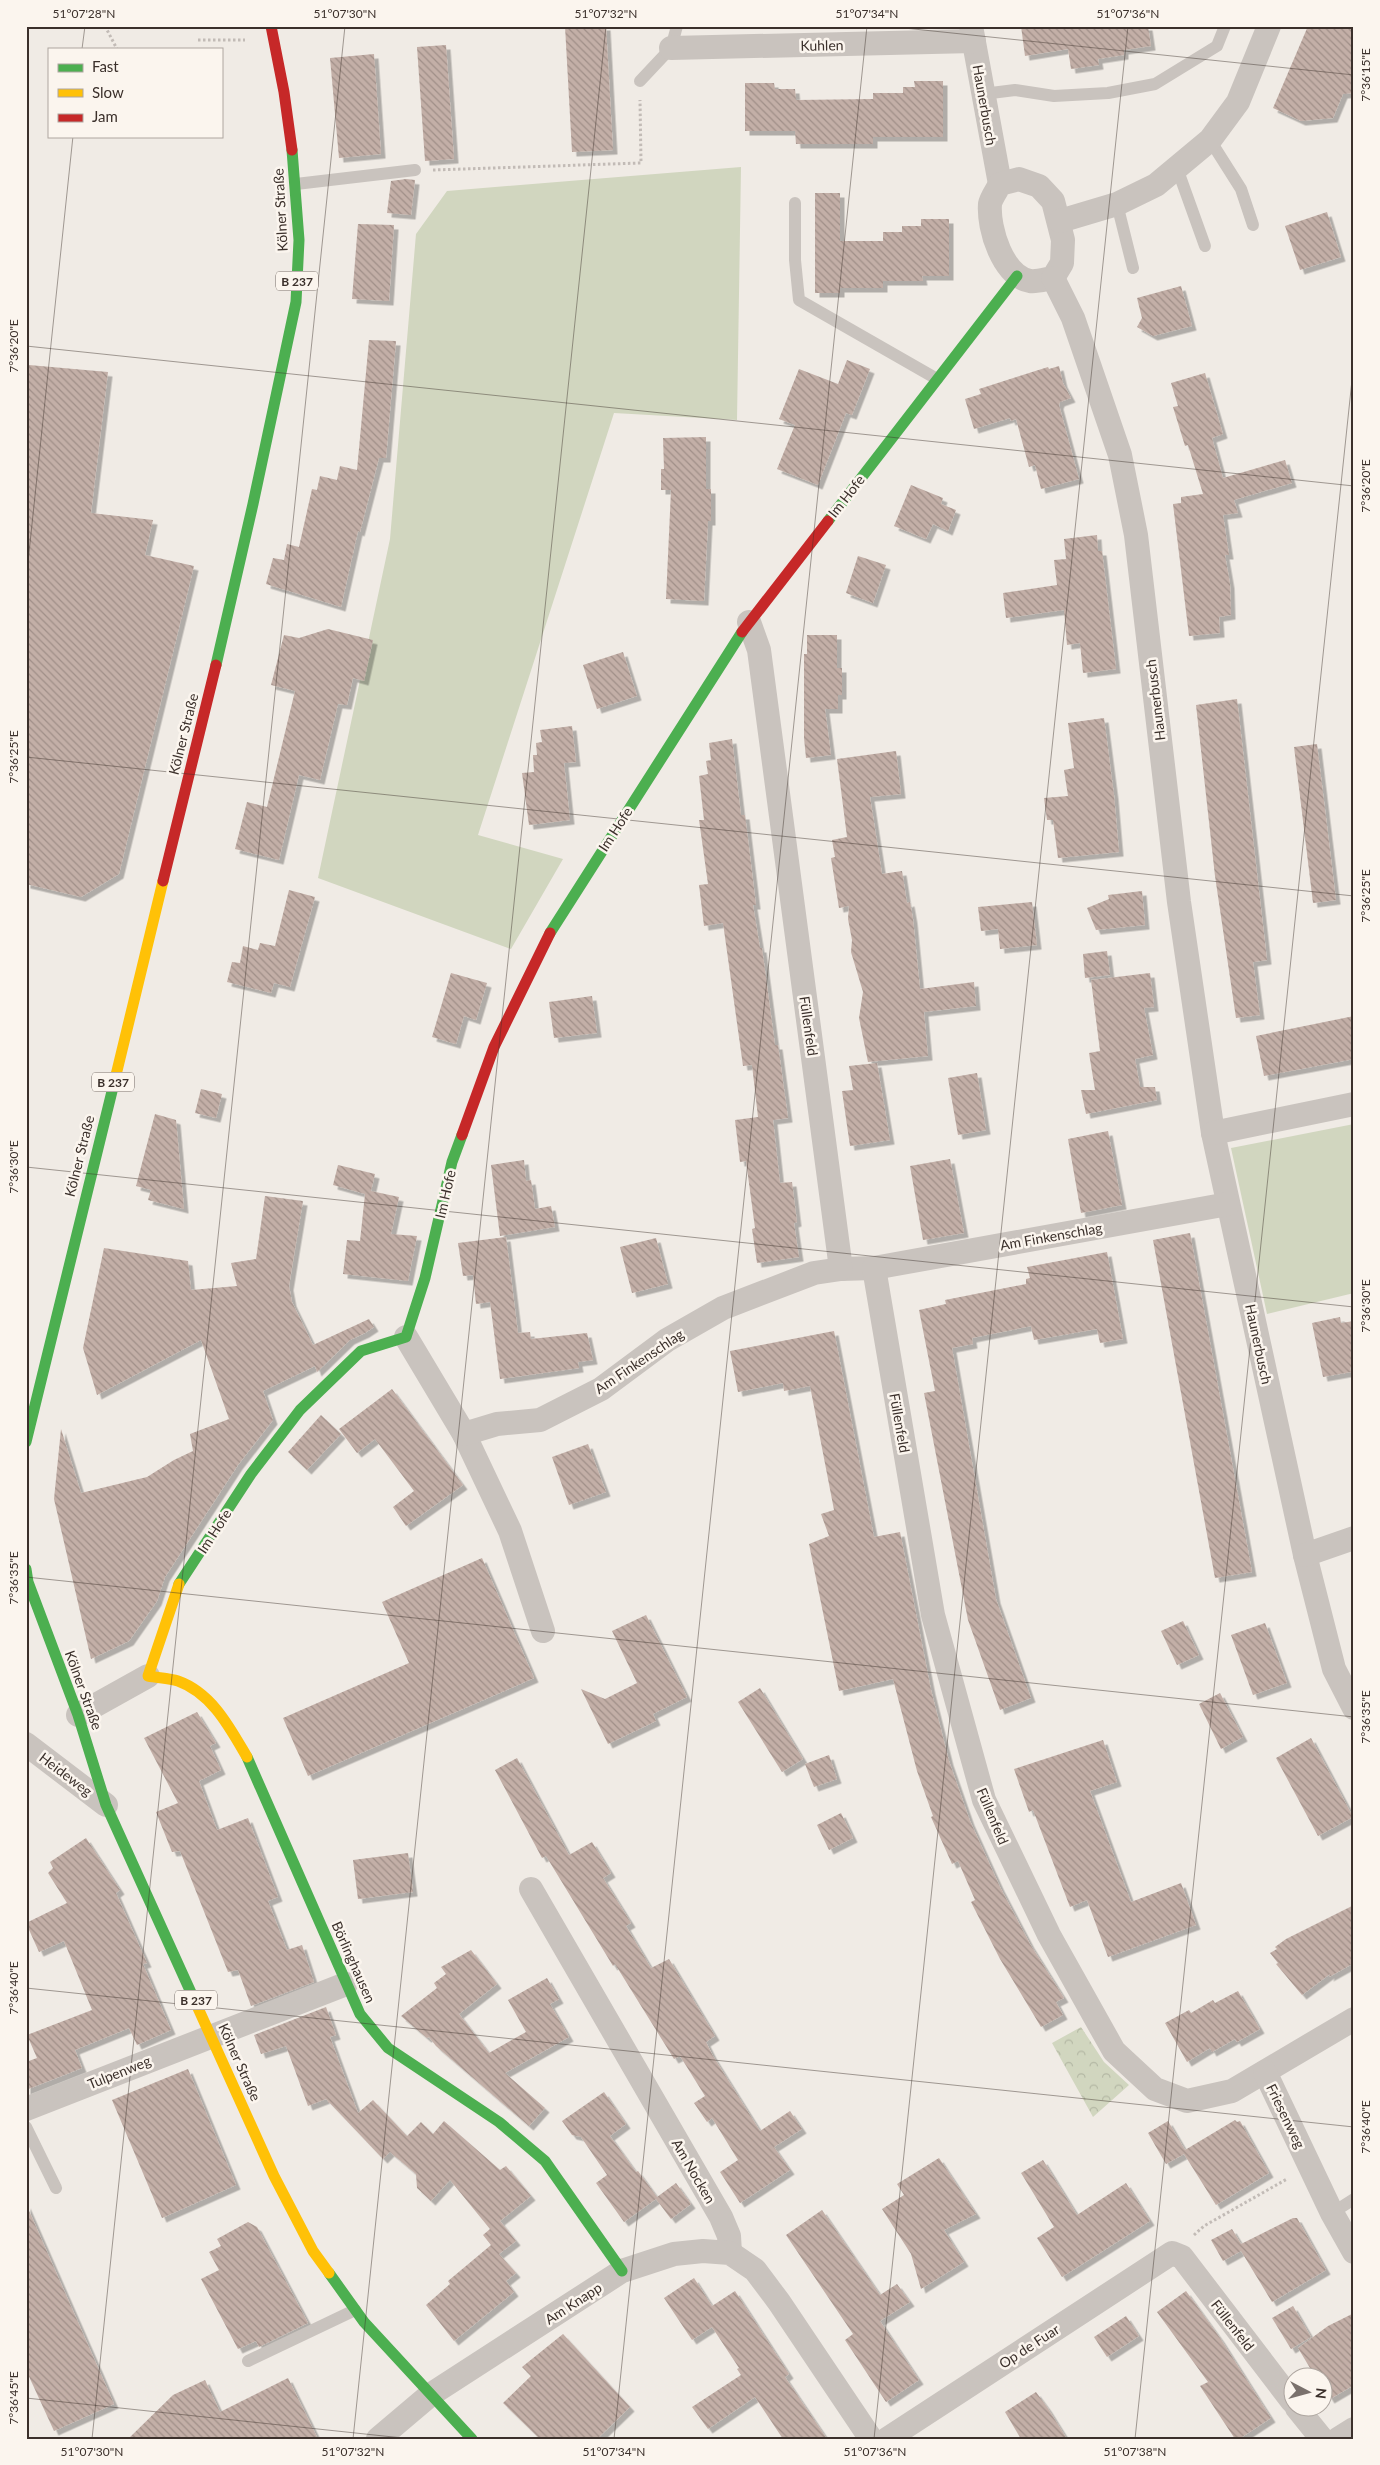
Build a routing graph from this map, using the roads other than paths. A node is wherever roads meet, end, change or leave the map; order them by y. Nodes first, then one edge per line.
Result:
1 (271, 26) edge
2 (1225, 26) edge
3 (1269, 26) edge
4 (973, 34) edge
5 (674, 37) edge
6 (640, 81) road end
7 (983, 94) junction
8 (1210, 140) junction
9 (1177, 168) junction
10 (415, 170) dead end
11 (296, 184) junction
12 (1000, 184) junction
13 (794, 203) dead end
14 (1117, 204) junction
15 (1060, 221) junction
16 (1253, 226) dead end
17 (1205, 246) dead end
18 (1133, 268) dead end
19 (1017, 276) junction
20 (1053, 278) junction
21 (937, 379) junction
22 (749, 622) junction
23 (1354, 1104) edge
24 (1213, 1133) junction
25 (1228, 1204) junction
26 (874, 1268) junction
27 (841, 1269) junction
28 (406, 1337) junction
29 (464, 1434) junction
30 (26, 1442) edge
31 (1354, 1538) edge
32 (1305, 1556) junction
33 (26, 1569) edge
34 (543, 1631) dead end
35 (148, 1676) junction
36 (1354, 1708) edge
37 (78, 1715) junction
38 (26, 1744) edge
39 (106, 1805) junction
40 (530, 1889) dead end
41 (346, 1984) junction
42 (1354, 2019) edge
43 (212, 2036) junction
44 (1265, 2072) junction
45 (26, 2109) edge
46 (26, 2128) edge
47 (56, 2188) dead end
48 (1354, 2199) edge
49 (1332, 2212) junction
50 (1354, 2252) edge
51 (730, 2253) junction
52 (1172, 2253) joint
53 (622, 2271) junction
54 (355, 2310) junction
55 (248, 2361) dead end
56 (1282, 2388) edge
57 (430, 2395) junction
58 (1305, 2418) edge
59 (1354, 2429) edge
60 (378, 2439) edge
61 (472, 2439) edge
62 (871, 2439) edge
63 (887, 2439) edge
64 (1322, 2439) edge
65 (1338, 2439) edge

1 - 11 street, Kölner Straße / B 237
2 - 7 lane
3 - 8 street
4 - 5 street, Kuhlen
4 - 7 street, Haunerbusch
5 - 6 lane
7 - 12 street, Haunerbusch
8 - 9 street
8 - 16 lane
9 - 14 street
9 - 17 lane
10 - 11 lane
11 - 30 street, Kölner Straße / B 237
12 - 15 street
12 - 19 street
13 - 21 lane
14 - 15 street
14 - 18 lane
15 - 20 street
19 - 20 street
19 - 21 street, Im Hofe
20 - 24 street, Haunerbusch
21 - 22 street, Im Hofe
22 - 27 street, Füllenfeld
22 - 28 street, Im Hofe
23 - 24 street
24 - 25 street, Haunerbusch
25 - 26 street, Am Finkenschlag
25 - 32 street, Haunerbusch
26 - 27 street
26 - 44 street, Füllenfeld
27 - 29 street, Am Finkenschlag
28 - 29 street
28 - 35 street, Im Hofe
29 - 34 street
31 - 32 street
32 - 36 street, Haunerbusch
33 - 37 street, Kölner Straße / B 237
35 - 37 street
35 - 41 street, Börlinghausen
37 - 39 street, Kölner Straße / B 237
38 - 39 street, Heideweg
39 - 43 street, Kölner Straße / B 237
40 - 51 street, Am Nocken
41 - 43 street, Tulpenweg
41 - 53 street, Börlinghausen
42 - 44 street, Friesenweg
43 - 45 street, Tulpenweg
43 - 54 street, Kölner Straße / B 237
44 - 49 street, Friesenweg
46 - 47 lane
48 - 49 lane
49 - 50 street, Friesenweg
51 - 53 street, Am Knapp
51 - 62 street
52 - 56 street, Füllenfeld
52 - 63 street, Op de Fuar
53 - 57 street, Am Knapp
54 - 55 lane
54 - 57 street, Kölner Straße / B 237
57 - 60 street, Am Knapp
57 - 61 street, Kölner Straße / B 237
58 - 64 street
59 - 65 street

